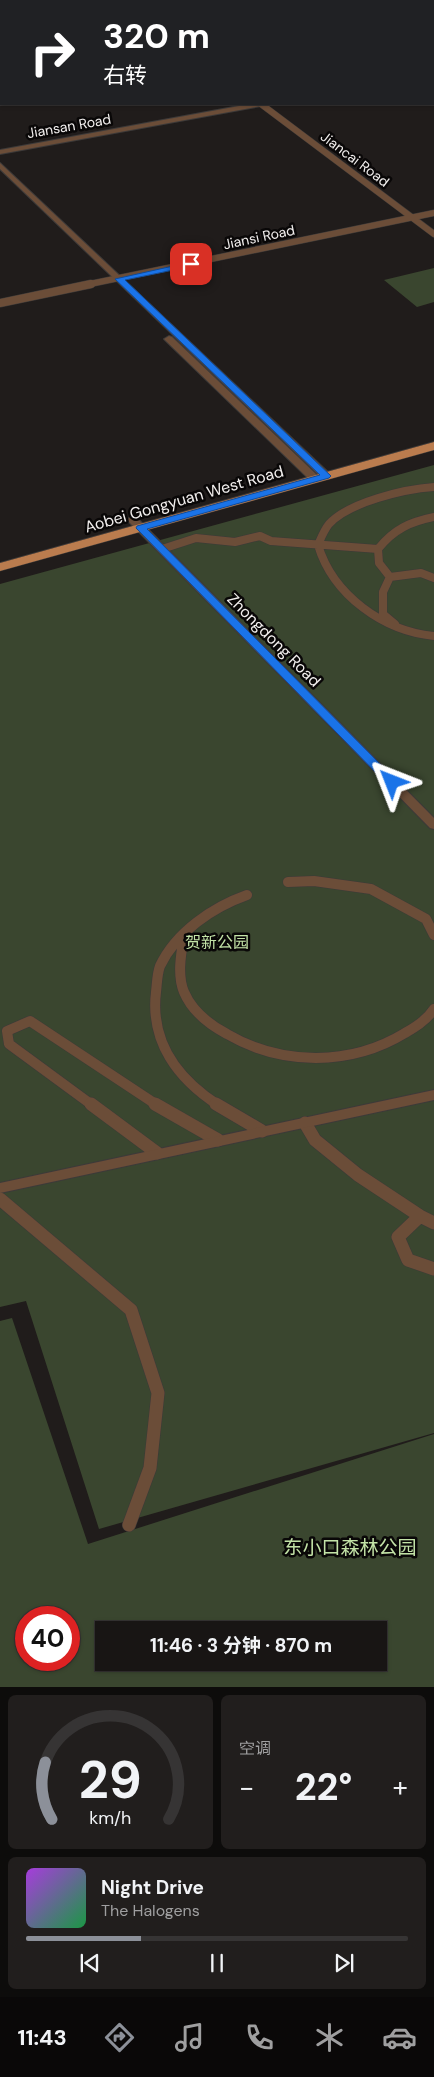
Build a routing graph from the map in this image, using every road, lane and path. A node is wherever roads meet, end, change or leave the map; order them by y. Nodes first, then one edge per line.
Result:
1 (230, 105) edge
2 (256, 105) edge
3 (262, 105) edge
4 (0, 146) edge
5 (0, 152) edge
6 (0, 165) edge
7 (0, 176) edge
8 (434, 213) edge
9 (413, 218) junction
10 (434, 234) edge
11 (119, 279) junction
12 (109, 281) junction
13 (0, 304) edge
14 (434, 436) edge
15 (434, 446) edge
16 (317, 474) junction
17 (434, 487) edge
18 (434, 517) edge
19 (137, 524) junction
20 (318, 545) junction
21 (162, 549) junction
22 (378, 549) junction
23 (0, 557) edge
24 (0, 567) edge
25 (390, 577) junction
26 (434, 578) edge
27 (403, 632) junction
28 (434, 636) edge
29 (434, 825) edge
30 (288, 882) dead end
31 (247, 895) dead end
32 (434, 935) edge
33 (184, 936) junction
34 (434, 1009) edge
35 (434, 1095) edge
36 (305, 1123) junction
37 (262, 1131) junction
38 (218, 1140) junction
39 (157, 1153) junction
40 (0, 1188) edge
41 (0, 1199) edge
42 (420, 1216) junction
43 (434, 1223) edge
44 (434, 1269) edge
45 (129, 1525) dead end

1 - 4 street, Jiansan Road
2 - 5 street, Jiansan Road
3 - 9 street, Jiancai Road
6 - 11 street
7 - 12 street
8 - 9 street, Jiansi Road
9 - 10 street, Jiancai Road
9 - 11 street, Jiansi Road
11 - 12 street, Jiansi Road
11 - 16 street
12 - 13 street, Jiansi Road
12 - 16 street
14 - 16 main road, Aobei Gongyuan West Road
15 - 16 main road, Aobei Gongyuan West Road
16 - 19 main road, Aobei Gongyuan West Road
17 - 20 street
18 - 22 street
19 - 21 street, Zhongdong Road
19 - 23 main road, Aobei Gongyuan West Road
19 - 24 main road, Aobei Gongyuan West Road
20 - 21 street
20 - 22 street
20 - 27 street
21 - 29 street, Zhongdong Road
22 - 25 street
25 - 26 street
25 - 27 street
27 - 28 street
30 - 32 street
31 - 33 street
33 - 34 street
33 - 37 street
35 - 36 street
36 - 37 street
36 - 42 street
37 - 38 street
38 - 39 street
38 - 39 street
39 - 40 street
41 - 45 street
42 - 43 street
42 - 44 street

